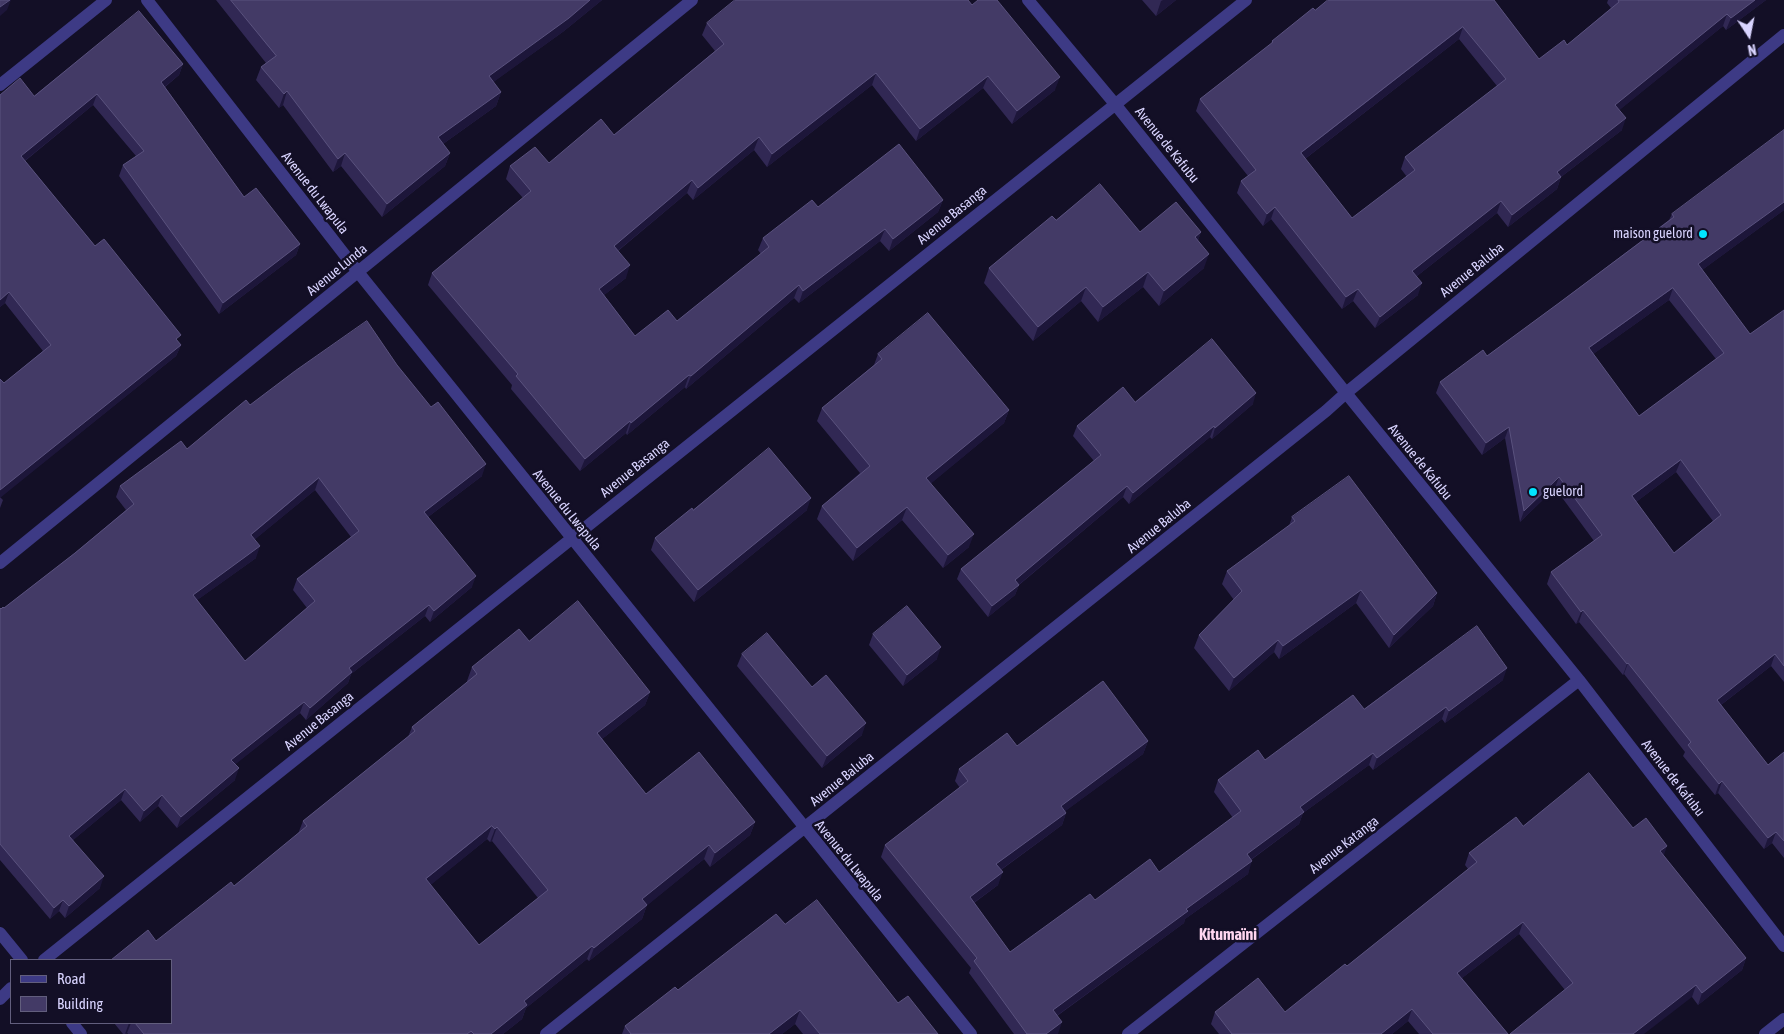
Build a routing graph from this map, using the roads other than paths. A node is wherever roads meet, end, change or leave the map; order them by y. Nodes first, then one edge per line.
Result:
1 (106, 0) edge
2 (147, 0) edge
3 (692, 0) edge
4 (1028, 0) edge
5 (1246, 0) edge
6 (1784, 35) edge
7 (0, 84) edge
8 (1115, 104) junction
9 (358, 272) junction
10 (1346, 393) junction
11 (570, 539) junction
12 (0, 563) edge
13 (1579, 680) junction
14 (804, 828) junction
15 (0, 933) edge
16 (1784, 946) edge
17 (21, 959) edge
18 (45, 959) edge
19 (10, 989) edge
20 (0, 999) edge
21 (1784, 1019) edge
22 (73, 1024) edge
23 (81, 1034) edge
24 (546, 1034) edge
25 (971, 1034) edge
26 (1128, 1034) edge
27 (1765, 1034) edge

1 - 7 street
2 - 9 street, Avenue du Lwapula
3 - 9 street, Avenue Lunda
4 - 8 street, Avenue de Kafubu
5 - 8 street, Avenue Basanga
6 - 10 street, Avenue Baluba
8 - 10 street, Avenue de Kafubu
8 - 11 street, Avenue Basanga
9 - 11 street, Avenue du Lwapula
9 - 12 street, Avenue Lunda
10 - 13 street, Avenue de Kafubu
10 - 14 street, Avenue Baluba
11 - 14 street, Avenue du Lwapula
11 - 18 street, Avenue Basanga
13 - 16 street, Avenue de Kafubu
13 - 26 street, Avenue Katanga
14 - 24 street, Avenue Baluba
14 - 25 street, Avenue du Lwapula
15 - 17 street
19 - 20 street
21 - 27 street
22 - 23 street

